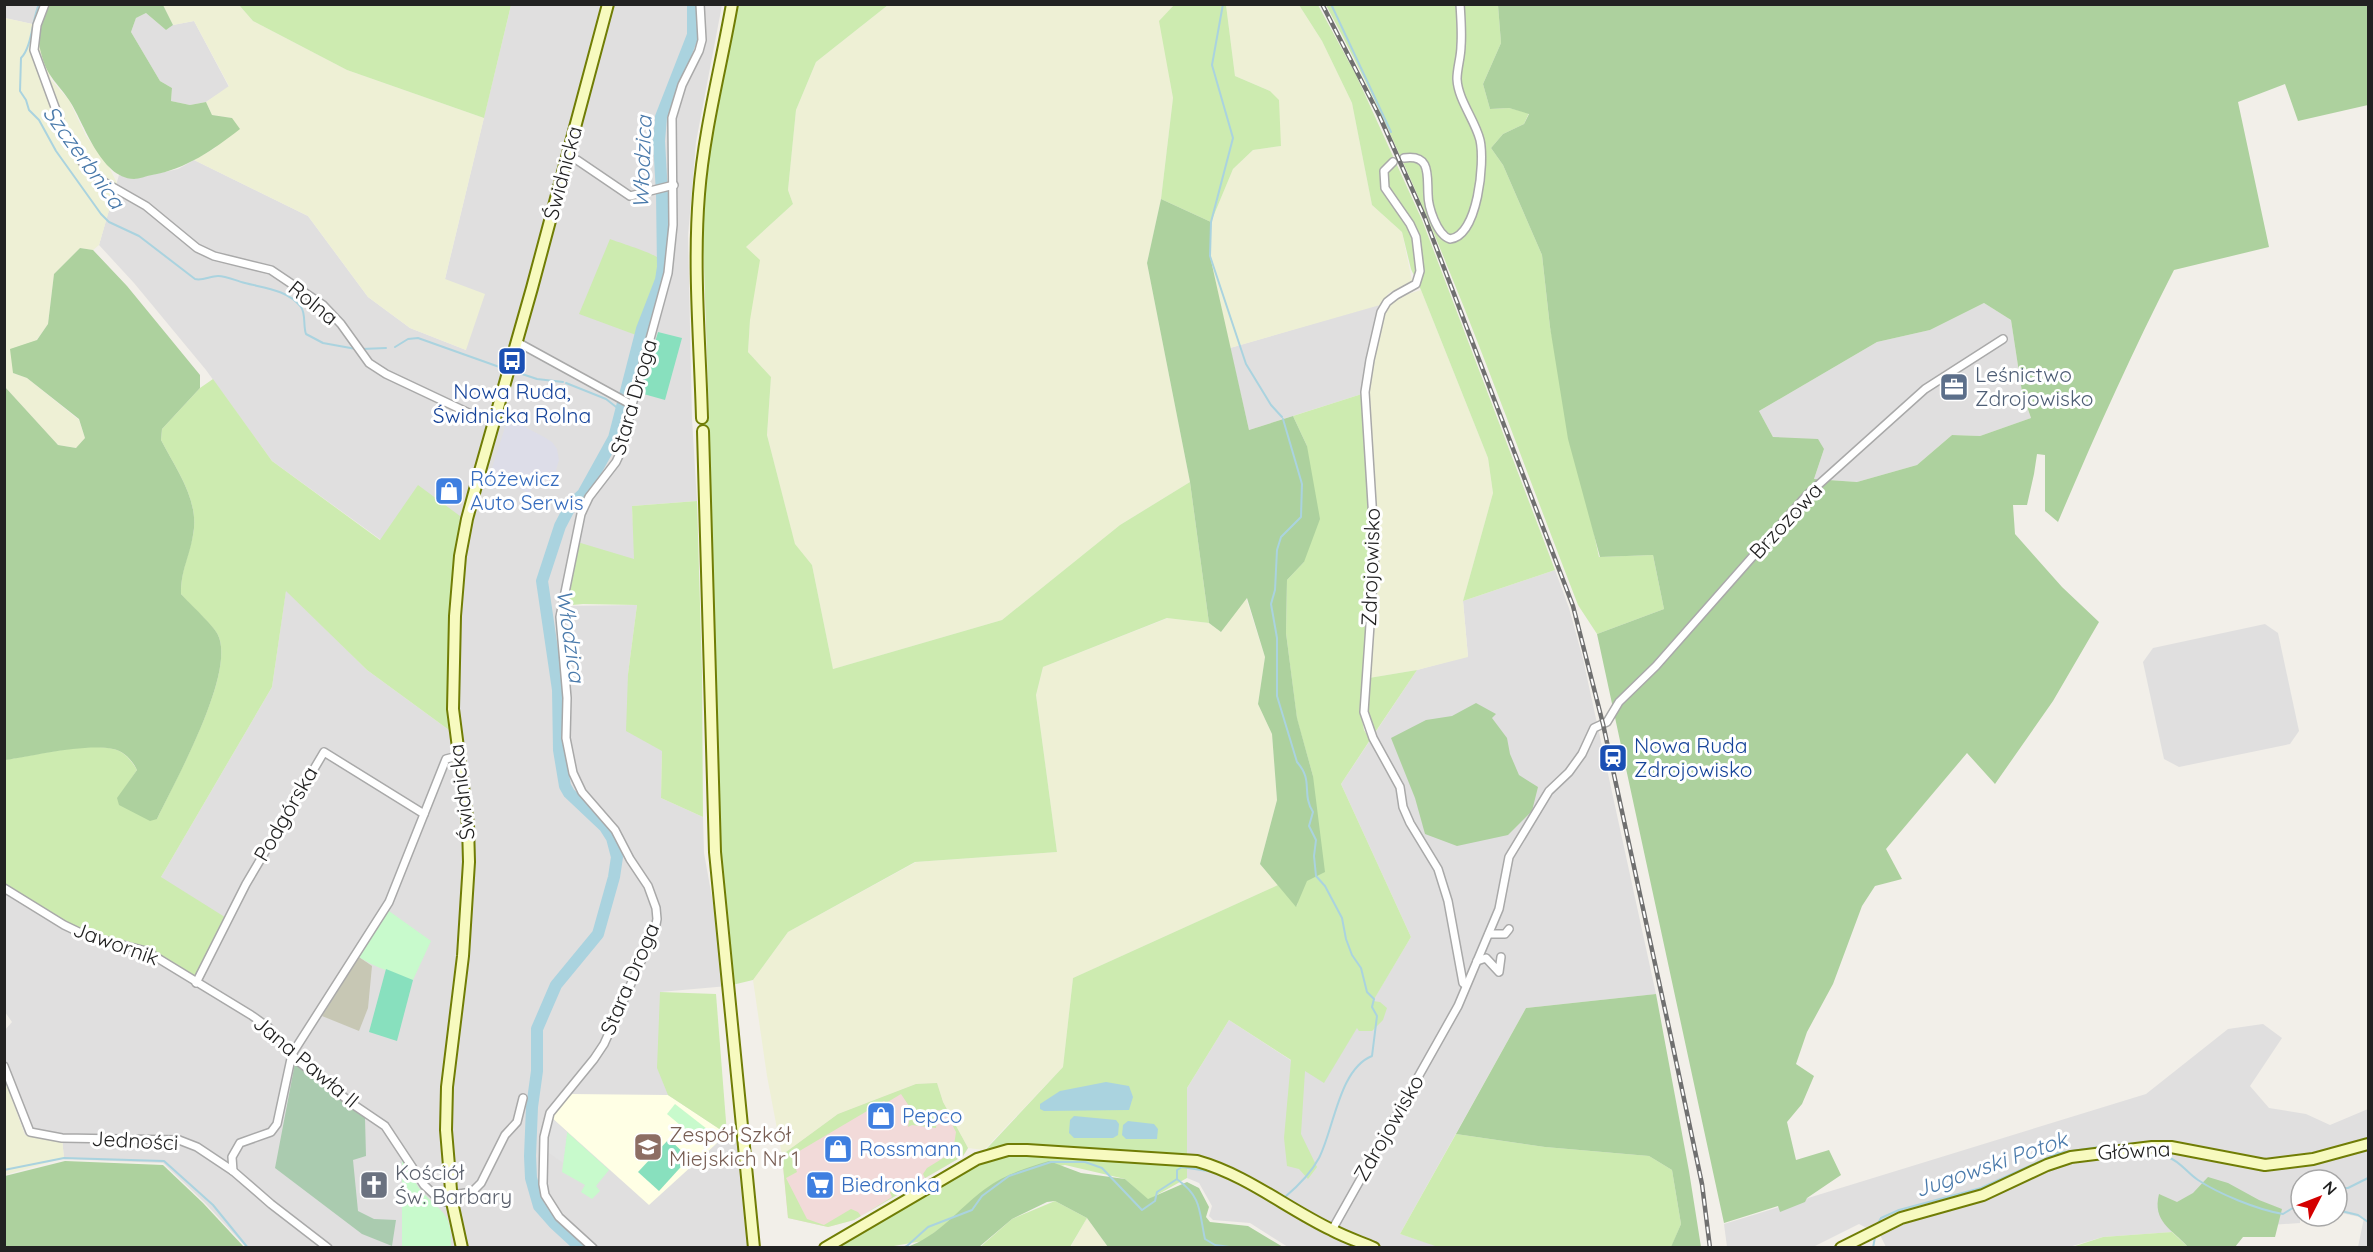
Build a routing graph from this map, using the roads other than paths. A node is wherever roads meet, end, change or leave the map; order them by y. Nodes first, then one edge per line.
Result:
1 (45, 4) edge
2 (608, 4) edge
3 (700, 4) edge
4 (732, 4) edge
5 (1460, 4) edge
6 (568, 157) junction
7 (1404, 158) dead end
8 (1394, 162) dead end
9 (672, 186) junction
10 (2003, 339) dead end
11 (517, 342) junction
12 (630, 405) junction
13 (702, 418) dead end
14 (494, 420) junction
15 (703, 431) dead end
16 (1594, 728) joint
17 (458, 756) junction
18 (424, 814) junction
19 (4, 888) edge
20 (1509, 929) dead end
21 (1489, 934) junction
22 (1501, 957) dead end
23 (1477, 961) junction
24 (196, 983) junction
25 (1466, 985) junction
26 (292, 1054) junction
27 (4, 1066) edge
28 (524, 1098) dead end
29 (2368, 1144) edge
30 (233, 1171) junction
31 (452, 1199) junction
32 (1332, 1230) junction
33 (328, 1248) edge
34 (462, 1248) edge
35 (594, 1248) edge
36 (754, 1248) edge
37 (825, 1248) edge
38 (1374, 1248) edge
39 (1841, 1248) edge

1 - 14 street, Rolna
2 - 6 street, Świdnicka
3 - 9 street, Stara Droga
4 - 13 street
5 - 7 street
6 - 9 street
6 - 11 street, Świdnicka
8 - 25 street, Zdrojowisko
9 - 12 street, Stara Droga
10 - 16 street, Brzozowa
11 - 12 street
11 - 14 street, Świdnicka
12 - 35 street, Stara Droga
14 - 17 street, Świdnicka
15 - 36 street
16 - 21 street, Zdrojowisko
17 - 18 street
17 - 31 street, Świdnicka
18 - 24 street, Podgórska
18 - 26 street
19 - 24 street, Jawornik
20 - 21 street
21 - 23 street, Zdrojowisko
22 - 23 street
23 - 25 street, Zdrojowisko
24 - 26 street, Jana Pawła II
25 - 32 street, Zdrojowisko
26 - 30 street
26 - 31 street, Jana Pawła II
27 - 30 street, Jedności
28 - 31 street
29 - 39 street, Główna
30 - 33 street, Jedności
31 - 34 street, Świdnicka
32 - 37 street
32 - 38 street

